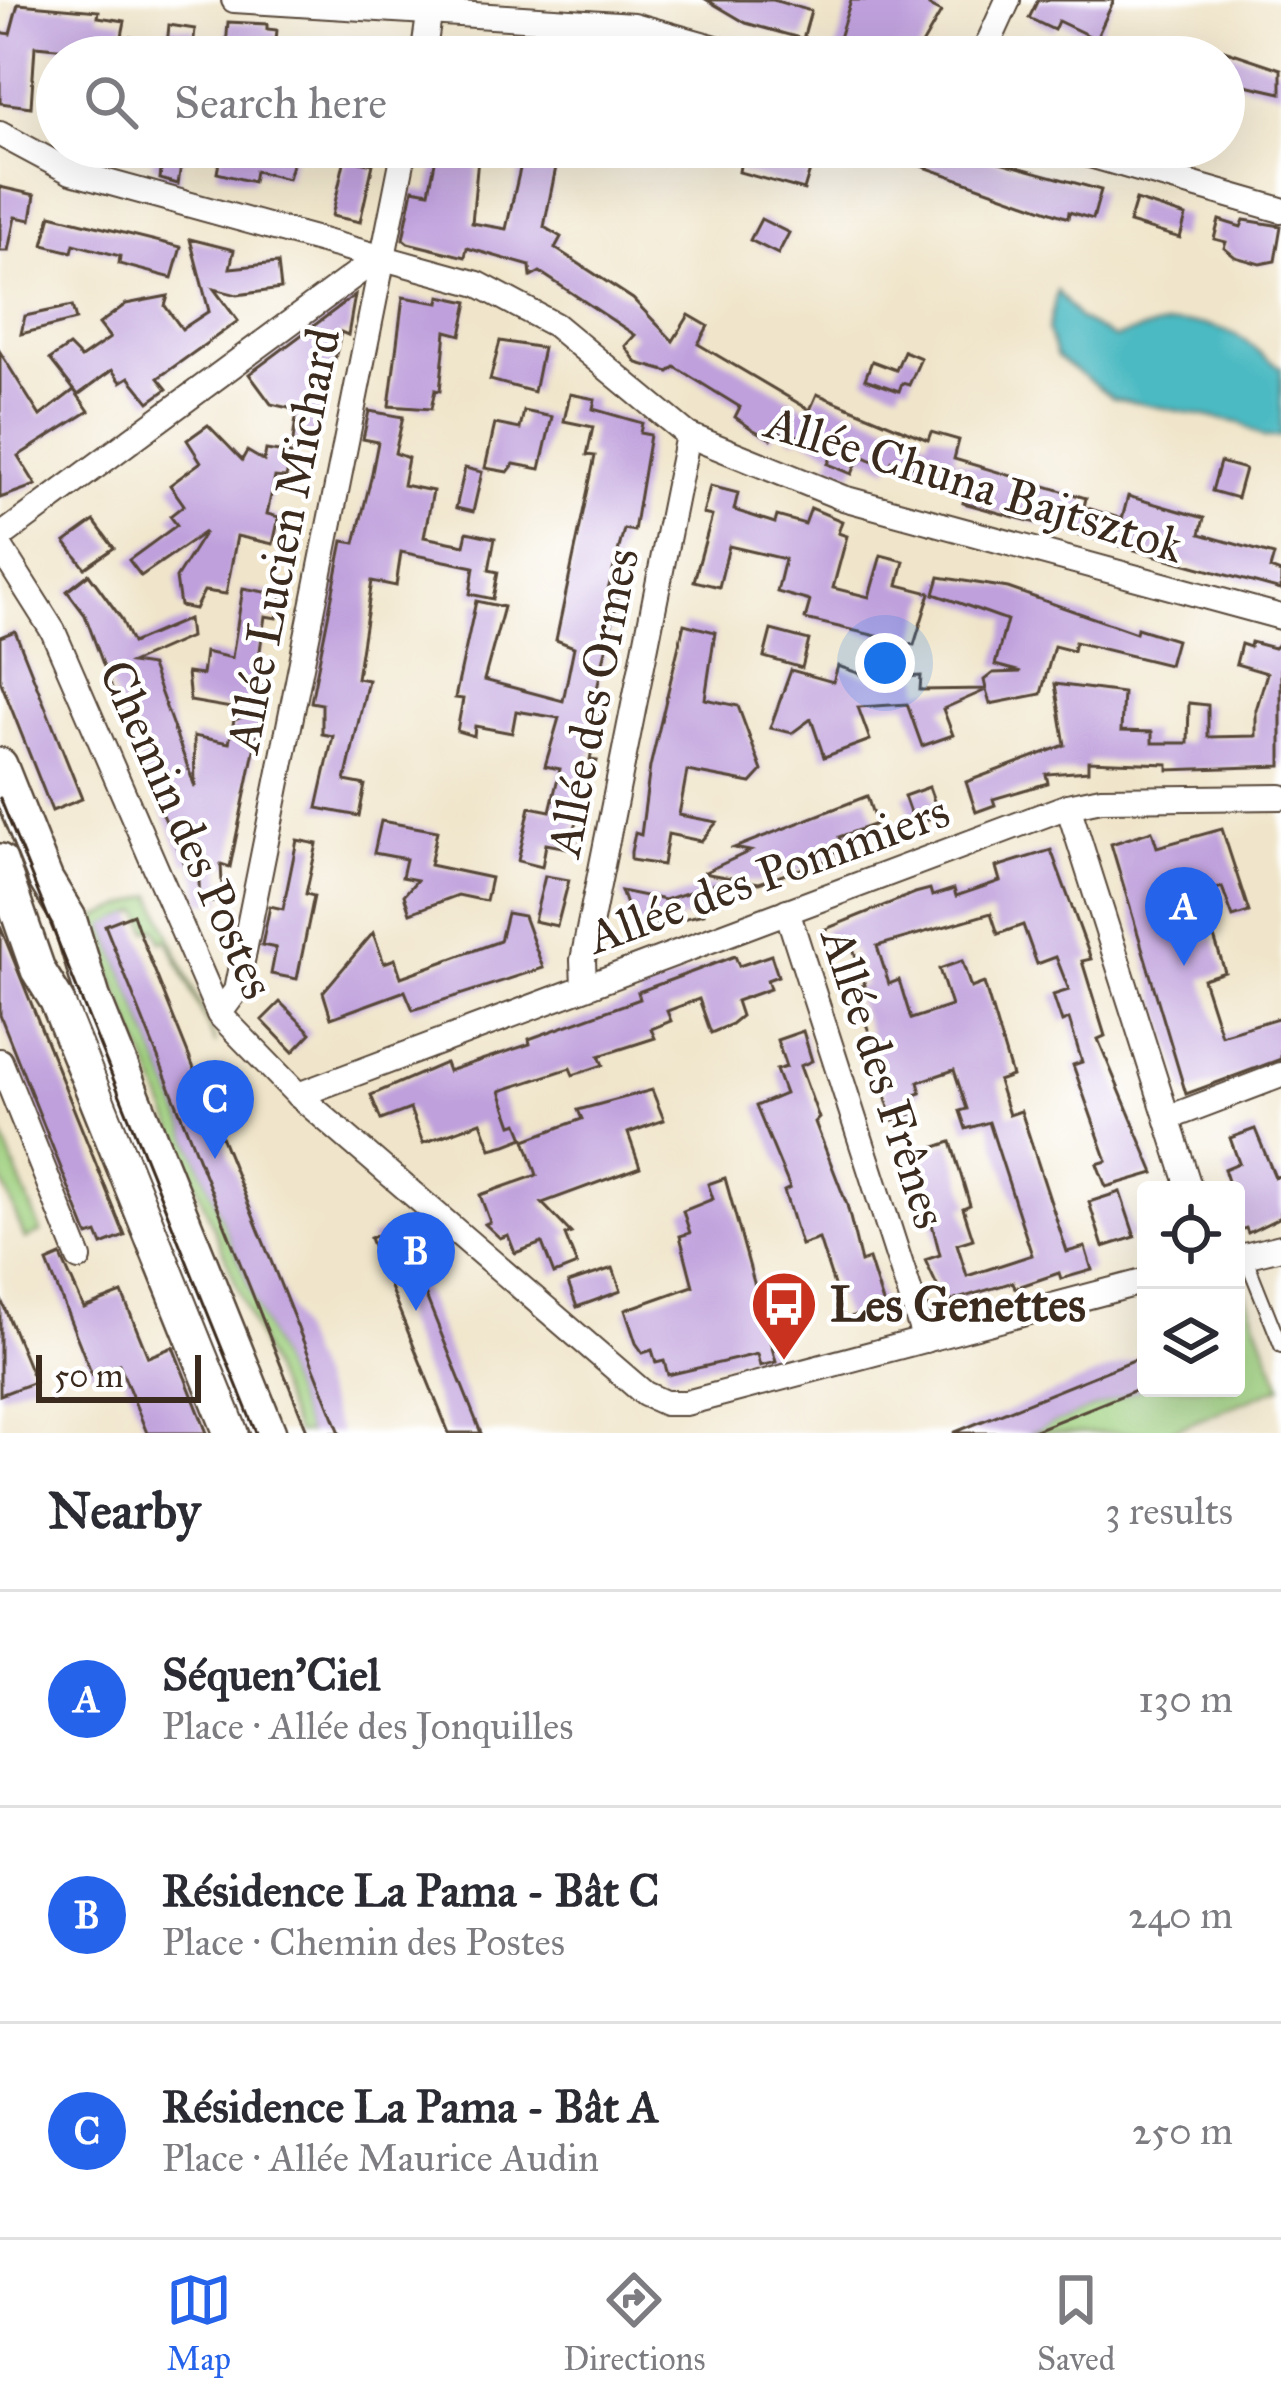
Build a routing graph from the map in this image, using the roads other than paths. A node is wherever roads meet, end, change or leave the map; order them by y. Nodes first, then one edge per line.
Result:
1 (234, 0) edge
2 (1008, 0) edge
3 (431, 7) edge
4 (673, 36) edge
5 (992, 36) edge
6 (0, 134) edge
7 (36, 153) edge
8 (64, 168) edge
9 (401, 168) edge
10 (1135, 168) edge
11 (1281, 210) edge
12 (383, 254) junction
13 (688, 435) junction
14 (0, 537) edge
15 (0, 547) edge
16 (1281, 617) edge
17 (0, 765) edge
18 (1281, 797) edge
19 (1068, 806) junction
20 (0, 861) edge
21 (787, 910) junction
22 (584, 986) junction
23 (219, 1014) junction
24 (0, 1061) edge
25 (1281, 1075) edge
26 (298, 1095) junction
27 (1168, 1118) junction
28 (1187, 1181) edge
29 (1281, 1246) edge
30 (1245, 1256) edge
31 (80, 1258) dead end
32 (1245, 1268) edge
33 (1137, 1283) edge
34 (926, 1340) junction
35 (1281, 1346) edge
36 (231, 1433) edge
37 (269, 1433) edge

1 - 3 street
2 - 5 street
3 - 4 street
6 - 7 street, Allée Chuna Bajtsztok
8 - 12 street, Allée Chuna Bajtsztok
9 - 12 street, Allée Lucien Michard
10 - 11 street
12 - 13 street, Allée Chuna Bajtsztok
12 - 14 street
12 - 23 street, Allée Lucien Michard
13 - 16 street, Allée Chuna Bajtsztok
13 - 22 street, Allée des Ormes
15 - 23 street, Chemin des Postes
17 - 37 street
18 - 19 street, Allée des Pommiers
19 - 21 street, Allée des Pommiers
19 - 27 street
20 - 36 street
21 - 22 street, Allée des Pommiers
21 - 34 street, Allée des Frênes
22 - 26 street, Allée des Pommiers
23 - 26 street, Chemin des Postes
24 - 31 street
25 - 27 street
26 - 34 street, Chemin des Postes
27 - 28 street
29 - 30 street
32 - 35 lane
33 - 34 street, Chemin des Postes

